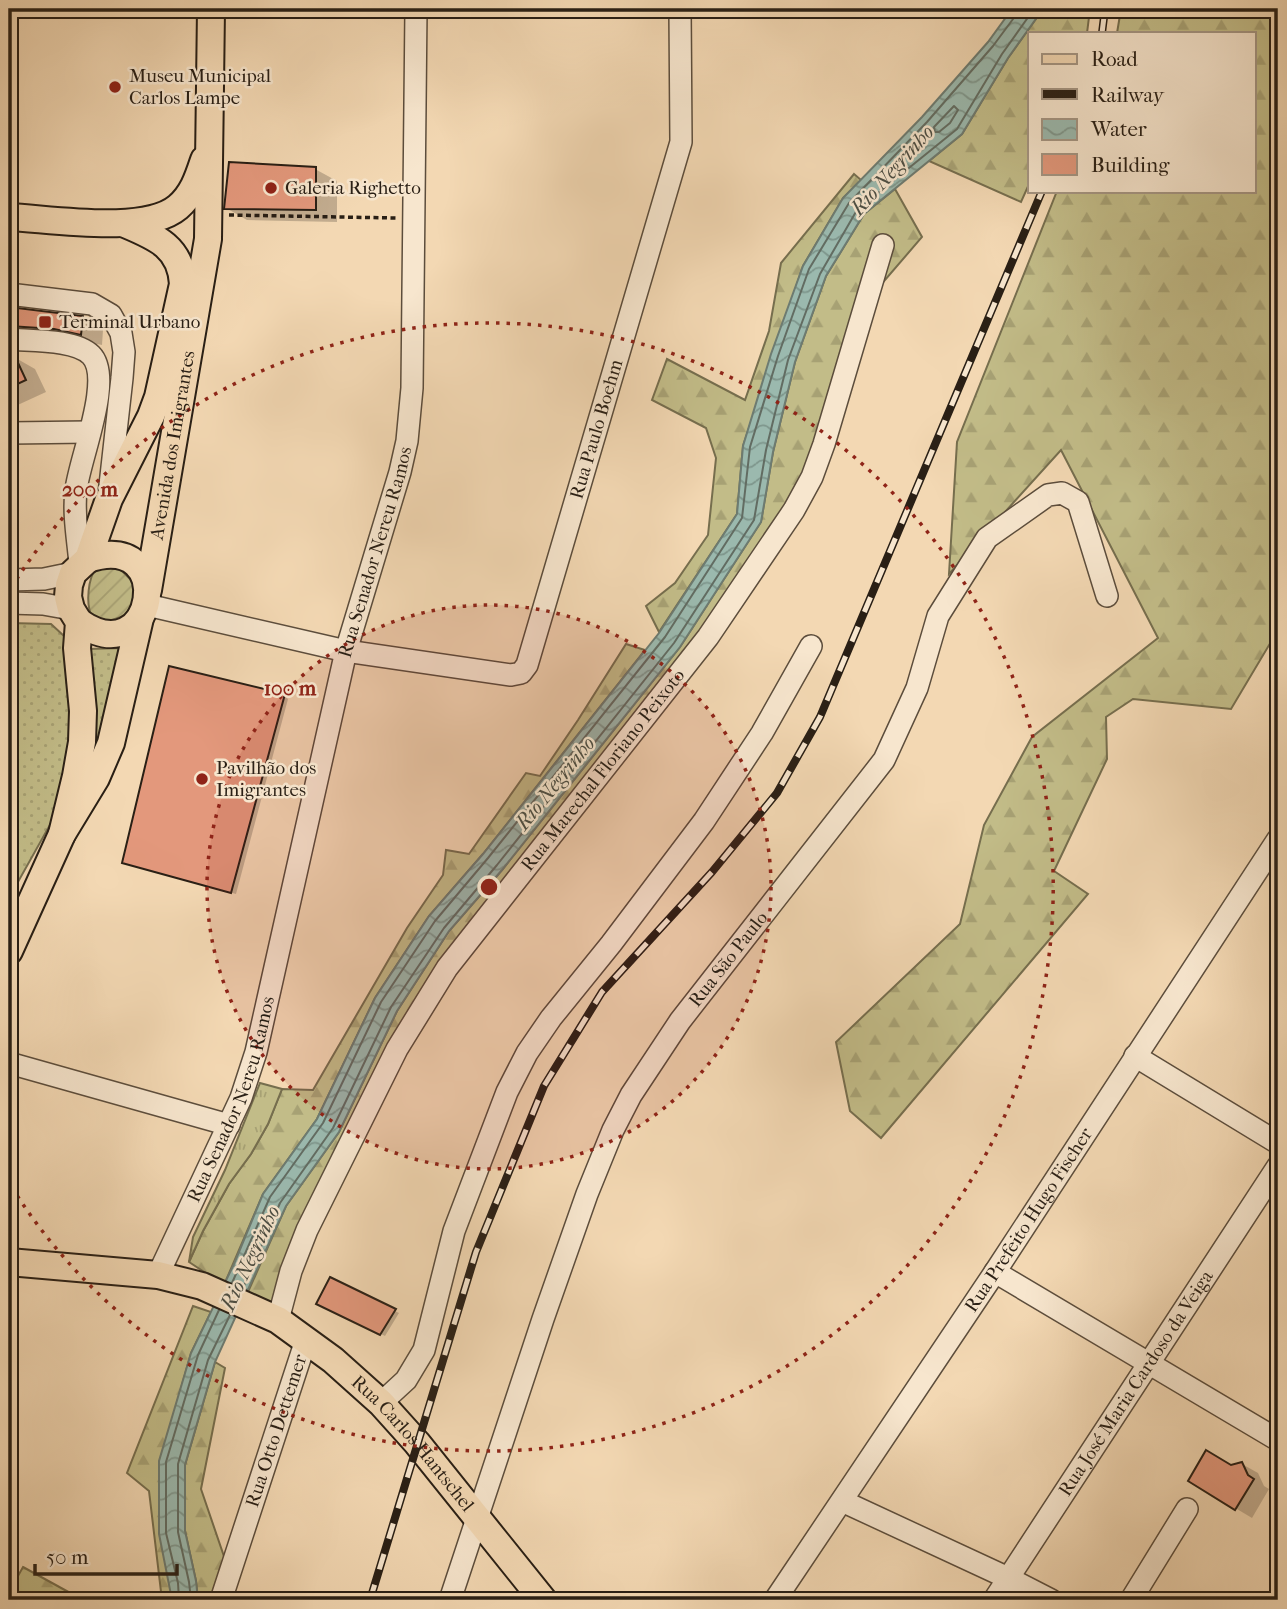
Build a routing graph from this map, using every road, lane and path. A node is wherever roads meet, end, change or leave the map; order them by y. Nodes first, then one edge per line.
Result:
1 (211, 9) edge
2 (416, 9) edge
3 (680, 9) edge
4 (209, 145) junction
5 (209, 215) junction
6 (9, 217) edge
7 (414, 219) junction
8 (125, 224) junction
9 (883, 245) dead end
10 (9, 294) edge
11 (9, 339) edge
12 (89, 432) junction
13 (9, 433) edge
14 (109, 499) junction
15 (81, 565) junction
16 (9, 580) edge
17 (1107, 596) dead end
18 (9, 603) edge
19 (145, 604) junction
20 (75, 616) junction
21 (811, 646) dead end
22 (346, 651) junction
23 (62, 834) junction
24 (1277, 844) edge
25 (10, 948) edge
26 (1135, 1056) junction
27 (9, 1063) edge
28 (229, 1125) junction
29 (1278, 1143) edge
30 (1278, 1166) edge
31 (9, 1262) edge
32 (995, 1272) junction
33 (158, 1275) junction
34 (269, 1315) junction
35 (306, 1340) junction
36 (1148, 1364) junction
37 (381, 1403) junction
38 (1278, 1440) edge
39 (842, 1501) junction
40 (1187, 1509) dead end
41 (477, 1517) junction
42 (1008, 1578) junction
43 (221, 1600) edge
44 (450, 1600) edge
45 (543, 1600) edge
46 (775, 1600) edge
47 (994, 1600) edge
48 (1051, 1600) edge
49 (1131, 1600) edge

1 - 4 main road, Avenida dos Imigrantes
2 - 7 street, Rua Senador Nereu Ramos
3 - 22 street, Rua Paulo Boehm
4 - 5 main road, Avenida dos Imigrantes
4 - 8 main road
5 - 7 path
5 - 19 main road, Avenida dos Imigrantes
6 - 8 main road
7 - 22 street, Rua Senador Nereu Ramos
8 - 14 main road, Avenida dos Imigrantes
9 - 34 street, Rua Marechal Floriano Peixoto
10 - 14 street
11 - 12 street
12 - 13 street
12 - 15 street
14 - 15 main road, Avenida dos Imigrantes
15 - 16 street
15 - 19 main road
15 - 20 main road, Avenida dos Imigrantes
17 - 41 street, Rua São Paulo
18 - 20 street
19 - 20 main road
19 - 22 street, Rua Paulo Boehm
19 - 23 main road, Avenida dos Imigrantes
20 - 23 main road, Avenida dos Imigrantes
21 - 37 street
22 - 28 street, Rua Senador Nereu Ramos
23 - 25 main road, Avenida dos Imigrantes
24 - 26 street, Rua Prefeito Hugo Fischer
26 - 29 street
26 - 32 street, Rua Prefeito Hugo Fischer
27 - 28 street
28 - 33 street, Rua Senador Nereu Ramos
30 - 36 street, Rua José Maria Cardoso da Veiga
31 - 33 main road, Rua Carlos Hantschel
32 - 36 street
32 - 39 street, Rua Prefeito Hugo Fischer
33 - 34 main road, Rua Carlos Hantschel
34 - 35 main road, Rua Carlos Hantschel
35 - 37 main road, Rua Carlos Hantschel
35 - 43 street, Rua Otto Dettemer
36 - 38 street
36 - 42 street, Rua José Maria Cardoso da Veiga
37 - 41 main road, Rua Carlos Hantschel
39 - 42 street
39 - 46 street, Rua Prefeito Hugo Fischer
40 - 49 street
41 - 44 street, Rua São Paulo
41 - 45 main road, Rua Carlos Hantschel
42 - 47 street, Rua José Maria Cardoso da Veiga
42 - 48 street

